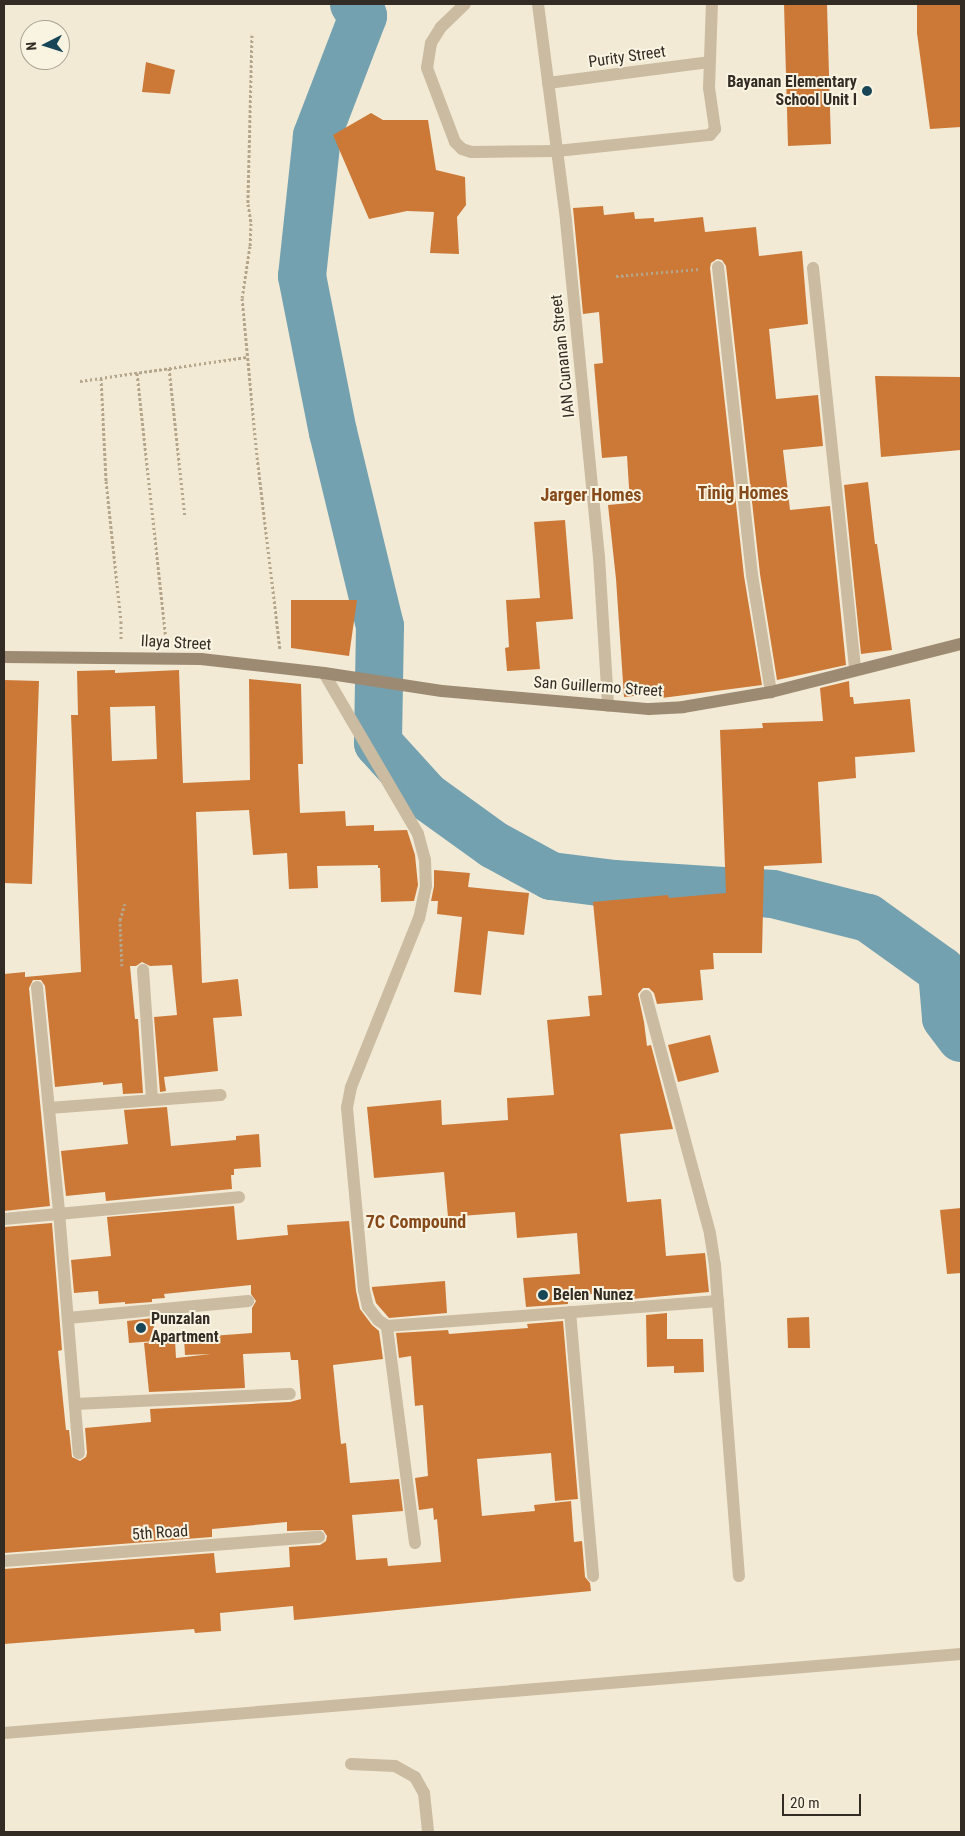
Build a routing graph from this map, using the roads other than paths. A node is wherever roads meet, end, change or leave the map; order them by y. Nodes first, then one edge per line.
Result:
1 (465, 4) edge
2 (538, 4) edge
3 (712, 4) edge
4 (709, 62) junction
5 (548, 83) junction
6 (557, 151) junction
7 (718, 267) road end
8 (813, 268) dead end
9 (961, 644) edge
10 (4, 657) edge
11 (855, 670) junction
12 (324, 673) junction
13 (346, 676) joint
14 (771, 692) junction
15 (608, 706) junction
16 (143, 970) dead end
17 (37, 987) dead end
18 (646, 996) dead end
19 (221, 1095) dead end
20 (152, 1100) junction
21 (49, 1108) junction
22 (239, 1197) dead end
23 (59, 1212) junction
24 (4, 1219) edge
25 (248, 1301) dead end
26 (718, 1301) junction
27 (570, 1312) junction
28 (68, 1318) junction
29 (386, 1326) junction
30 (290, 1394) dead end
31 (75, 1404) junction
32 (79, 1453) dead end
33 (319, 1537) dead end
34 (415, 1543) dead end
35 (4, 1561) edge
36 (593, 1576) dead end
37 (738, 1576) dead end
38 (961, 1654) edge
39 (4, 1733) edge
40 (351, 1764) dead end
41 (428, 1832) edge

1 - 6 street
2 - 5 street, IAN Cunanan Street
3 - 4 street
4 - 5 street, Purity Street
4 - 6 street
5 - 6 street, IAN Cunanan Street
6 - 15 street, IAN Cunanan Street
7 - 14 street
8 - 11 street
9 - 11 main road, San Guillermo Street
10 - 12 main road, Ilaya Street
11 - 14 main road, San Guillermo Street
12 - 13 main road, Ilaya Street
12 - 29 street
13 - 15 main road, San Guillermo Street
14 - 15 main road, San Guillermo Street
16 - 20 street
17 - 21 street
18 - 26 street
19 - 20 street
20 - 21 street
21 - 23 street
22 - 23 street
23 - 24 street
23 - 28 street
25 - 28 street
26 - 27 street
26 - 37 street
27 - 29 street
27 - 36 street
28 - 31 street
29 - 34 street
30 - 31 street
31 - 32 street
33 - 35 street, 5th Road
38 - 39 street
40 - 41 street

